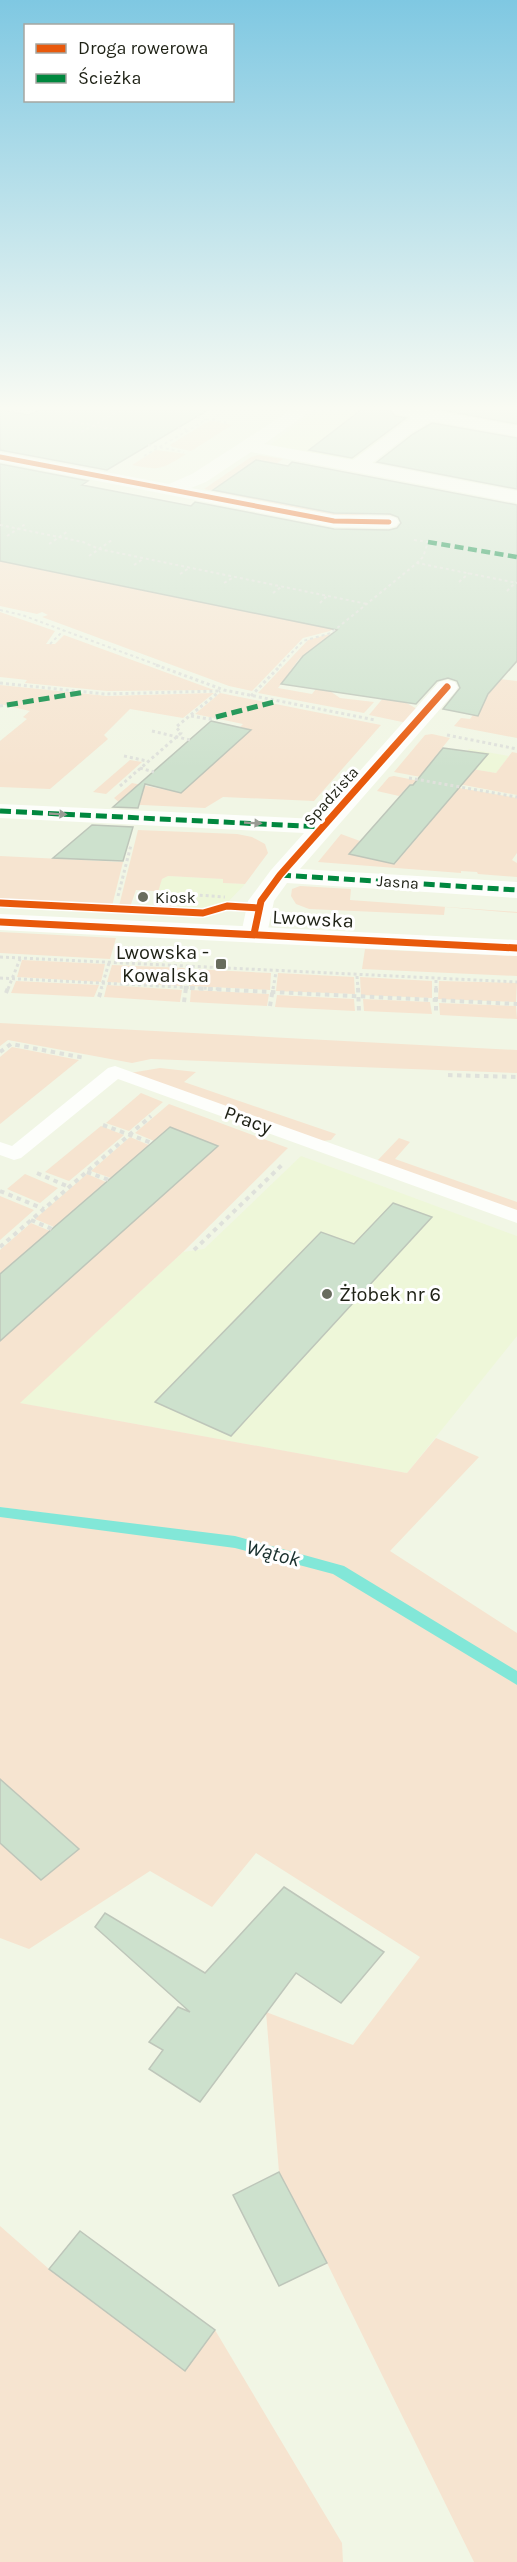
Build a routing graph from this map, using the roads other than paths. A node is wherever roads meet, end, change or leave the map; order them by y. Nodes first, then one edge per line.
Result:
1 (447, 687) dead end
2 (0, 811) edge
3 (323, 827) junction
4 (279, 875) junction
5 (517, 890) edge
6 (0, 922) edge
7 (255, 934) junction
8 (517, 948) edge
9 (0, 1148) edge
10 (517, 1217) edge

1 - 3 street, Spadzista
2 -> 3 street, Spadzista
3 - 4 street, Spadzista
4 - 5 street, Jasna
4 - 7 street, Spadzista
6 - 7 street, Lwowska
7 - 8 street, Lwowska
9 - 10 lane, Pracy

